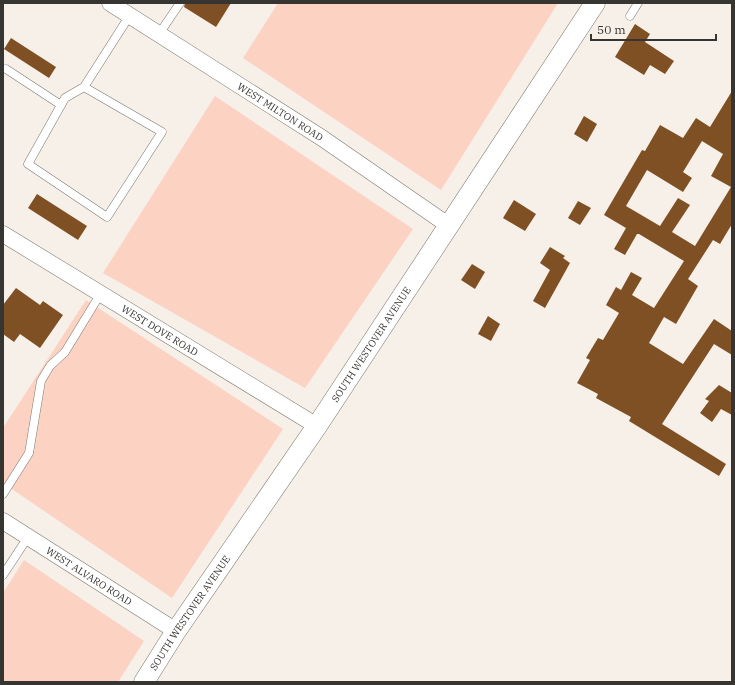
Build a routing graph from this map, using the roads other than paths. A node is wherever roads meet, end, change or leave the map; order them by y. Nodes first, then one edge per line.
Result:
1 (110, 3) edge
2 (180, 3) edge
3 (595, 3) edge
4 (638, 3) edge
5 (130, 15) junction
6 (630, 16) dead end
7 (159, 34) junction
8 (6, 68) dead end
9 (84, 87) junction
10 (61, 105) junction
11 (448, 225) junction
12 (3, 234) edge
13 (100, 293) junction
14 (317, 426) junction
15 (3, 494) edge
16 (3, 521) edge
17 (28, 537) junction
18 (3, 575) edge
19 (176, 631) junction
20 (144, 682) edge

1 - 5 street, WEST MILTON ROAD
2 - 7 lane
3 - 11 street, SOUTH WESTOVER AVENUE
4 - 6 lane
5 - 7 street, WEST MILTON ROAD
5 - 9 lane
7 - 11 street, WEST MILTON ROAD
8 - 10 lane
9 - 10 lane
9 - 10 lane
11 - 14 street, SOUTH WESTOVER AVENUE
12 - 13 street, WEST DOVE ROAD
13 - 14 street, WEST DOVE ROAD
13 - 15 lane
14 - 19 street, SOUTH WESTOVER AVENUE
16 - 17 street, WEST ALVARO ROAD
17 - 18 lane
17 - 19 street, WEST ALVARO ROAD
19 - 20 street, SOUTH WESTOVER AVENUE

